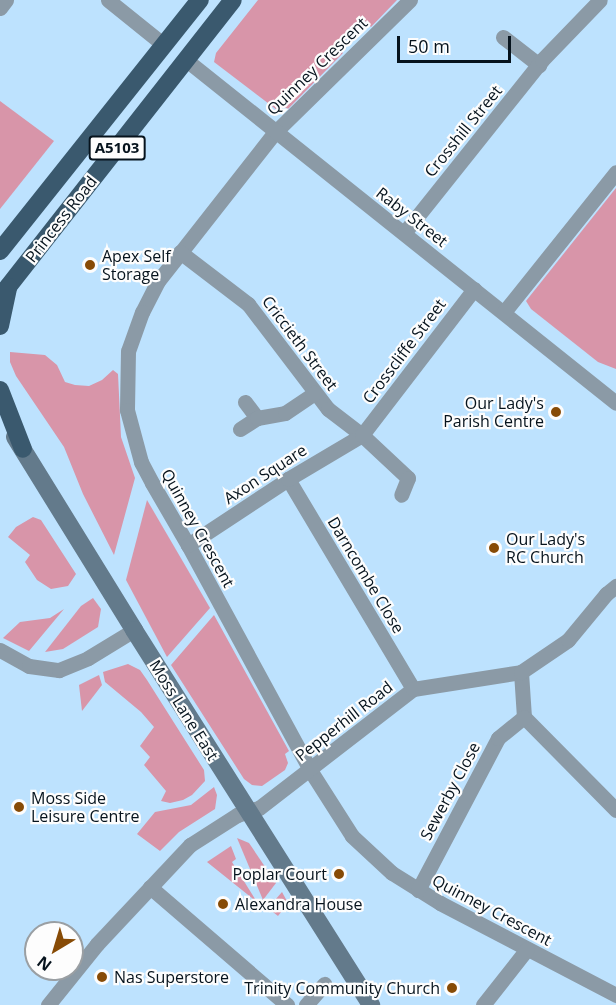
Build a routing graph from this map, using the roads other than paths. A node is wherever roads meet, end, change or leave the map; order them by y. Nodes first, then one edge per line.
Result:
1 (6, 0) edge
2 (108, 0) edge
3 (200, 0) edge
4 (233, 0) edge
5 (410, 0) edge
6 (600, 0) edge
7 (0, 8) edge
8 (503, 37) dead end
9 (164, 45) junction
10 (185, 60) junction
11 (539, 65) junction
12 (275, 132) junction
13 (616, 172) edge
14 (404, 233) junction
15 (0, 252) edge
16 (180, 252) junction
17 (474, 289) junction
18 (4, 292) edge
19 (504, 312) junction
20 (0, 326) edge
21 (0, 390) edge
22 (315, 393) junction
23 (245, 402) dead end
24 (616, 403) edge
25 (0, 414) edge
26 (257, 418) junction
27 (0, 428) edge
28 (240, 429) dead end
29 (362, 435) junction
30 (23, 448) junction
31 (288, 479) junction
32 (400, 495) dead end
33 (188, 545) junction
34 (616, 586) edge
35 (134, 630) junction
36 (0, 650) edge
37 (521, 672) junction
38 (413, 689) junction
39 (524, 717) junction
40 (310, 770) junction
41 (616, 810) edge
42 (248, 812) junction
43 (150, 887) junction
44 (418, 890) junction
45 (527, 950) junction
46 (324, 984) dead end
47 (616, 994) edge
48 (48, 1005) edge
49 (287, 1005) edge
50 (306, 1005) edge
51 (371, 1005) edge
52 (483, 1005) edge

1 - 7 street
2 - 9 street
3 - 9 highway, Princess Road / A5103
4 - 10 highway, Princess Road / A5103
5 - 12 street, Quinney Crescent
6 - 11 street, Crosshill Street
8 - 11 street
9 - 15 highway, Princess Road / A5103
10 - 12 street, Raby Street
10 - 18 highway, Princess Road / A5103
11 - 14 street, Crosshill Street
12 - 14 street, Raby Street
12 - 16 street, Quinney Crescent
13 - 19 street
14 - 17 street, Raby Street
16 - 22 street, Criccieth Street
16 - 33 street, Quinney Crescent
17 - 19 street, Raby Street
17 - 29 street, Crosscliffe Street
18 - 20 highway
19 - 24 street, Raby Street
21 - 30 highway
22 - 26 street
22 - 29 street, Criccieth Street
23 - 26 street
25 - 30 main road, Moss Lane East
26 - 28 street
27 - 30 highway
29 - 31 street, Axon Square
29 - 32 street, Criccieth Street
30 - 35 main road, Moss Lane East
31 - 33 street, Axon Square
31 - 38 street, Darncombe Close
33 - 40 street, Quinney Crescent
34 - 37 street, Pepperhill Road
35 - 36 street
35 - 42 main road, Moss Lane East
37 - 38 street, Pepperhill Road
37 - 39 street
38 - 40 street, Pepperhill Road
39 - 41 street
39 - 44 street, Sewerby Close
40 - 42 street, Pepperhill Road
40 - 44 street, Quinney Crescent
42 - 43 street, Pepperhill Road
42 - 51 main road, Moss Lane East
43 - 48 street, Pepperhill Road
43 - 49 street
44 - 45 street, Quinney Crescent
45 - 47 street, Quinney Crescent
45 - 52 street
46 - 50 street

